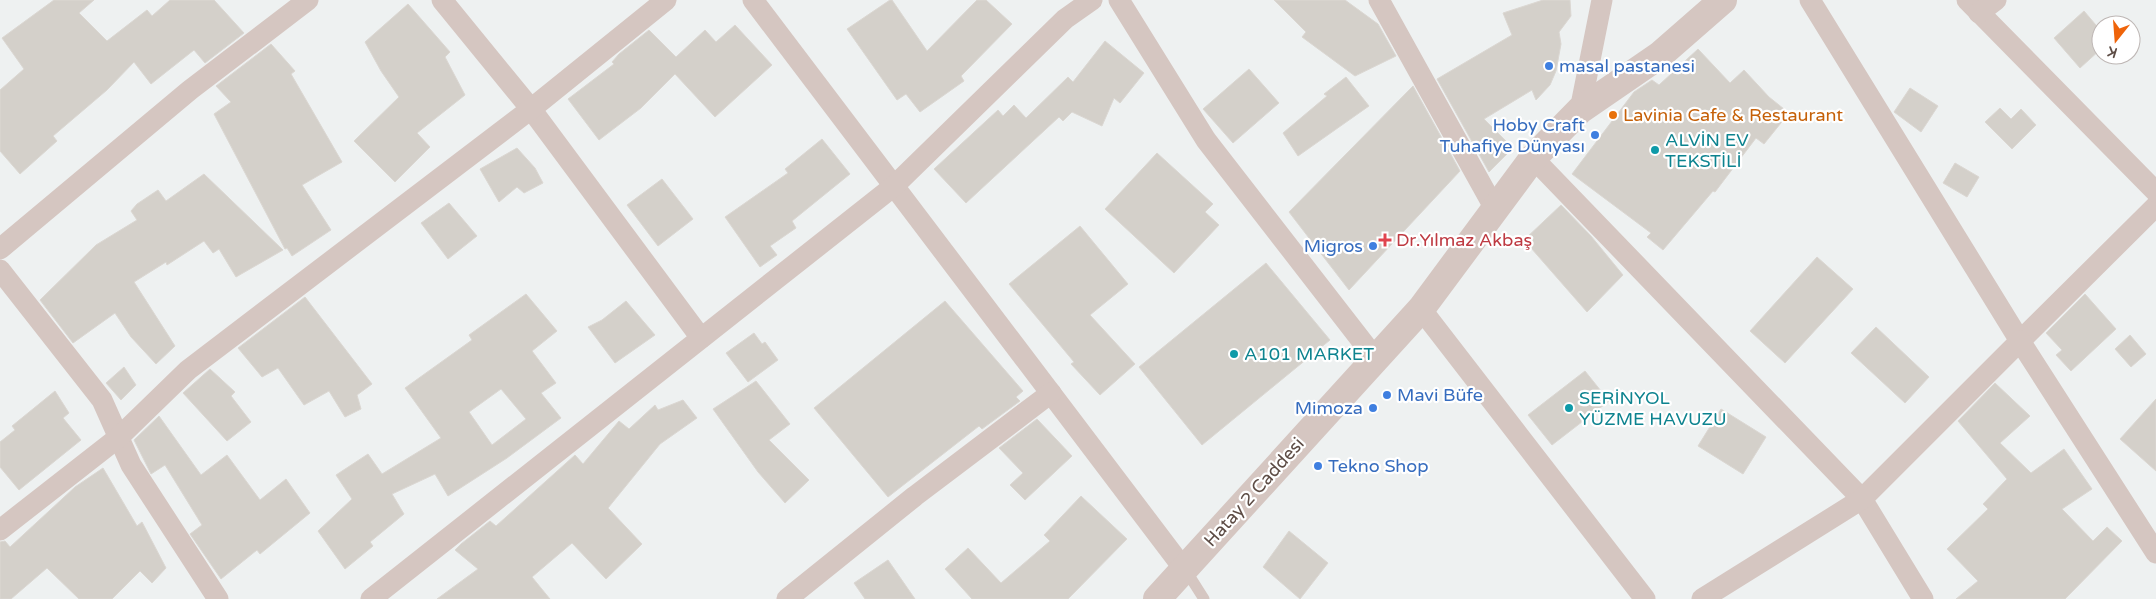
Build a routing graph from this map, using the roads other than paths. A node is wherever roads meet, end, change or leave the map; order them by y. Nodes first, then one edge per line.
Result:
1 (308, 0) edge
2 (442, 0) edge
3 (666, 0) edge
4 (753, 0) edge
5 (1092, 0) edge
6 (1119, 0) edge
7 (1379, 0) edge
8 (1602, 0) edge
9 (1723, 0) edge
10 (1810, 0) edge
11 (1996, 0) edge
12 (1973, 7) edge
13 (531, 109) junction
14 (1580, 110) junction
15 (1533, 158) junction
16 (894, 186) junction
17 (2156, 192) edge
18 (2156, 206) edge
19 (1495, 209) junction
20 (0, 249) edge
21 (0, 270) edge
22 (1421, 309) junction
23 (701, 338) junction
24 (2020, 341) junction
25 (1375, 358) junction
26 (1051, 392) junction
27 (119, 437) junction
28 (1862, 499) junction
29 (0, 530) edge
30 (2156, 553) edge
31 (1184, 569) junction
32 (218, 599) edge
33 (371, 599) edge
34 (787, 599) edge
35 (1157, 599) edge
36 (1204, 599) edge
37 (1645, 599) edge
38 (1702, 599) edge
39 (1923, 599) edge

1 - 20 street
2 - 13 street
3 - 13 street
4 - 16 street
5 - 16 street
6 - 25 street
7 - 19 street
8 - 14 street
9 - 14 street, Hatay 2 Caddesi
10 - 24 street
11 - 12 street
12 - 17 street
13 - 23 street
13 - 27 street
14 - 15 street, Hatay 2 Caddesi
15 - 19 street, Hatay 2 Caddesi
15 - 28 street
16 - 23 street
16 - 26 street
18 - 24 street
19 - 22 street, Hatay 2 Caddesi
21 - 27 street
22 - 25 street, Hatay 2 Caddesi
22 - 37 street
23 - 33 street
24 - 28 street
24 - 30 street
25 - 31 street, Hatay 2 Caddesi
26 - 31 street
26 - 34 street
27 - 29 street
27 - 32 street
28 - 38 street
28 - 39 street
31 - 35 street, Hatay 2 Caddesi
31 - 36 lane

